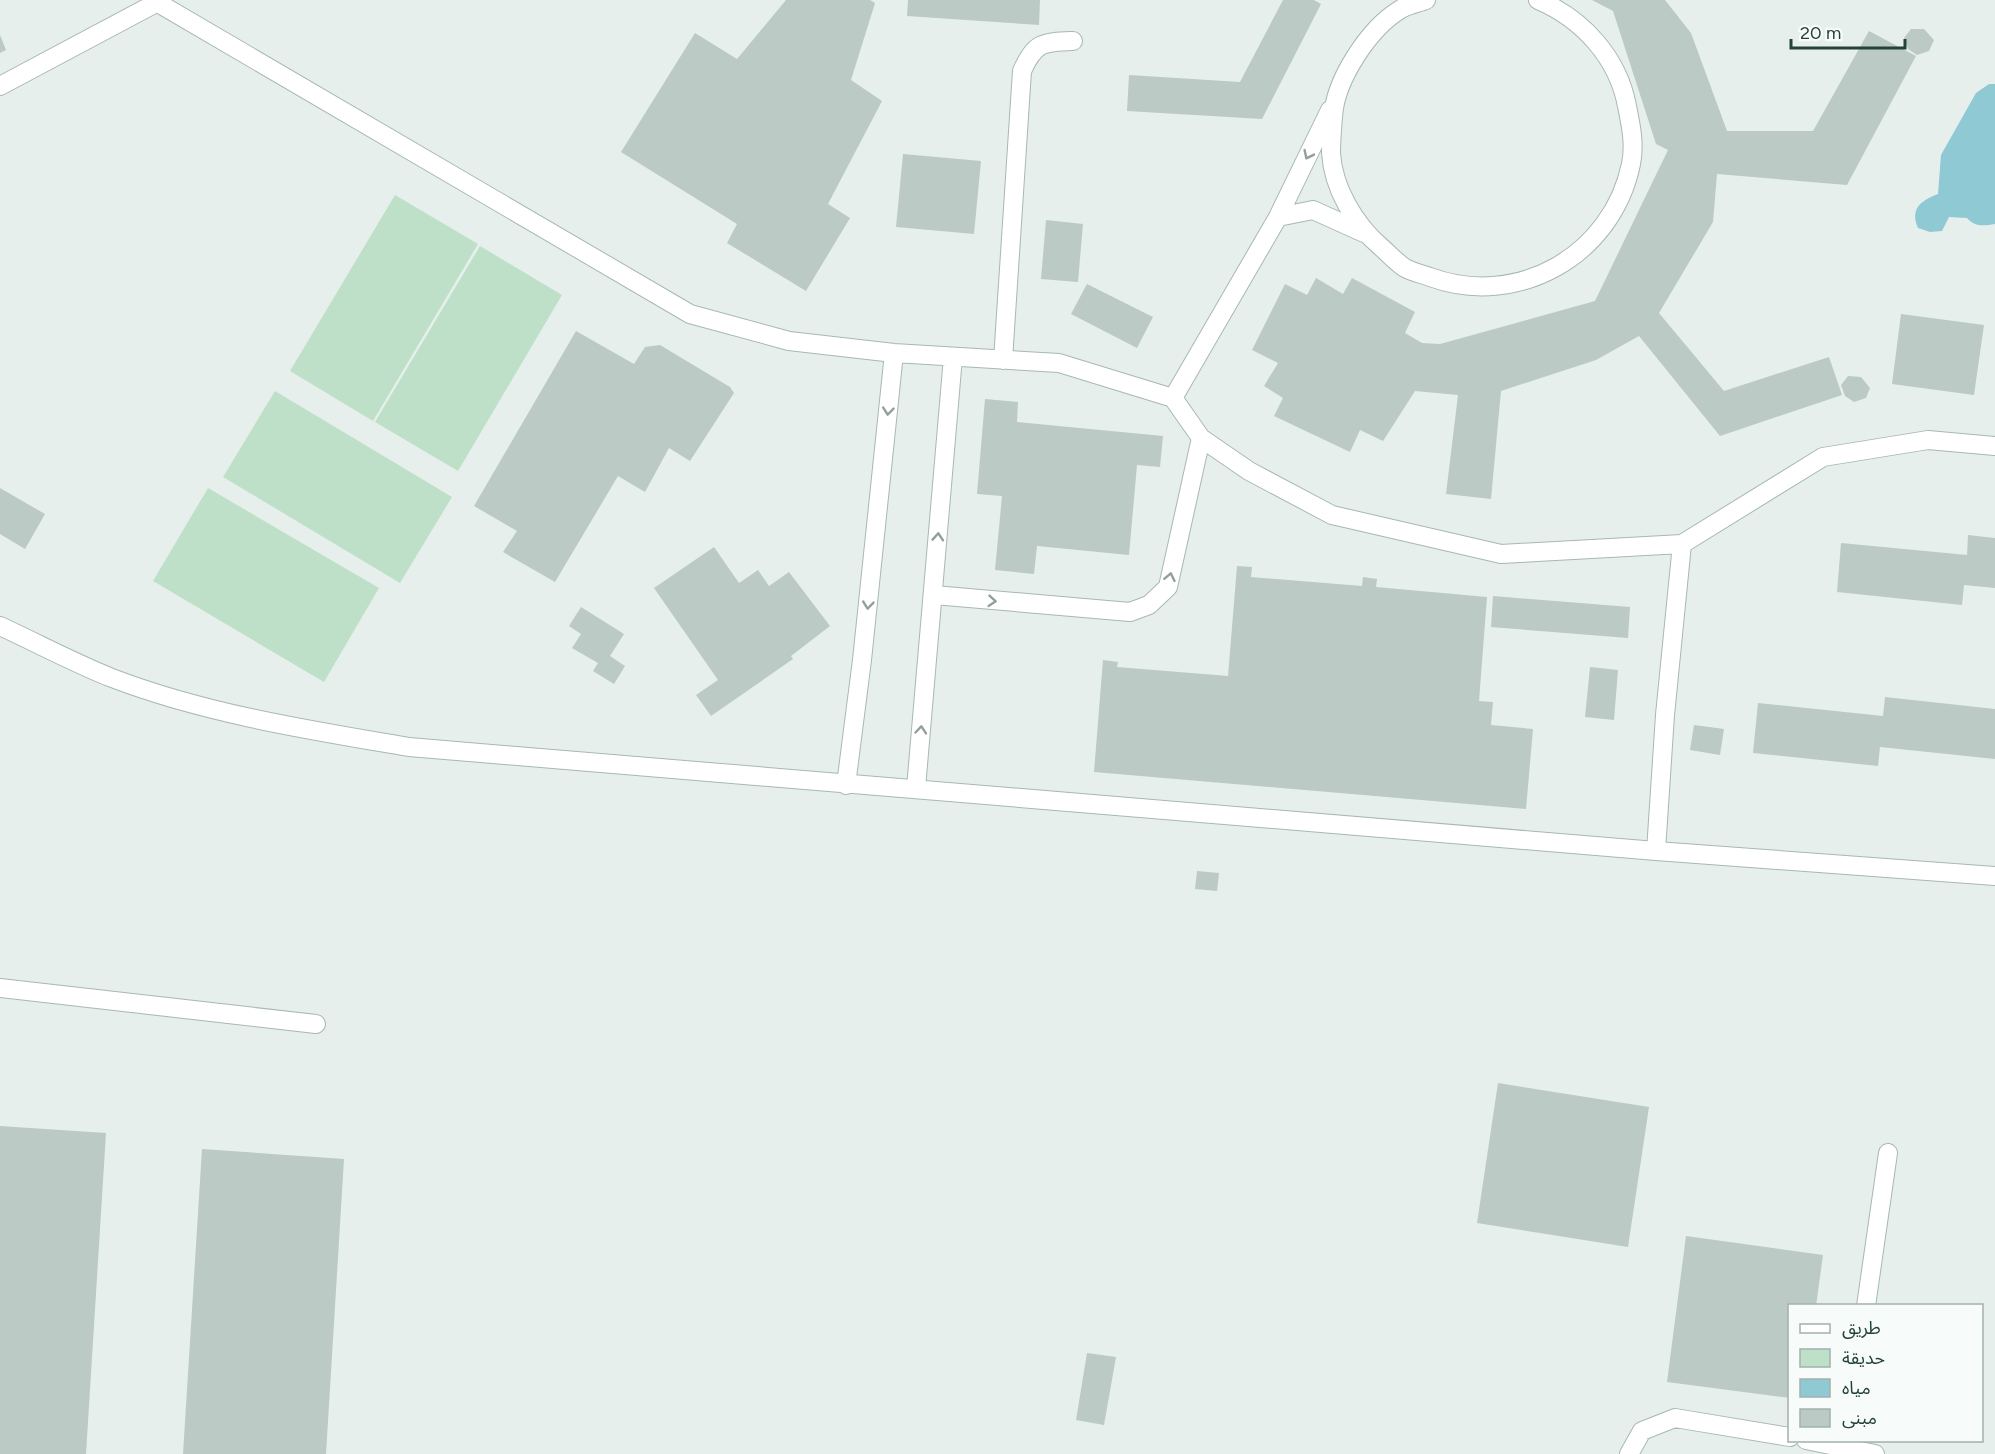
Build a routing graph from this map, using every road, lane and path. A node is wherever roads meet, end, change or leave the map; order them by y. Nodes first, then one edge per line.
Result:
1 (1426, 0) edge
2 (1538, 0) edge
3 (154, 1) edge
4 (1073, 41) dead end
5 (0, 86) edge
6 (1334, 102) junction
7 (1278, 217) junction
8 (1365, 233) junction
9 (894, 353) junction
10 (953, 357) junction
11 (1003, 360) junction
12 (1173, 398) junction
13 (1201, 438) junction
14 (1995, 446) edge
15 (1682, 544) junction
16 (934, 595) junction
17 (0, 626) edge
18 (846, 785) junction
19 (916, 788) junction
20 (1656, 851) junction
21 (1995, 876) edge
22 (0, 988) edge
23 (316, 1024) dead end
24 (1888, 1153) dead end
25 (1866, 1304) edge
26 (1788, 1437) edge
27 (1824, 1442) edge
28 (1842, 1444) edge
29 (1629, 1454) edge
30 (1875, 1454) edge

1 - 6 street
2 - 8 street
3 - 5 street
3 - 9 street
4 - 11 street
6 -> 7 street
6 - 8 street
7 - 8 street
7 - 12 street
9 - 10 street
9 -> 18 street
10 - 11 street
16 -> 10 street
11 - 12 street
12 - 13 street
13 - 15 street
16 -> 13 street
14 - 15 street
15 - 20 street
19 -> 16 street
17 - 18 street
18 - 19 street
19 - 20 street
20 - 21 street
22 - 23 street
24 - 25 street
26 - 29 street
27 - 28 street
28 - 30 street

